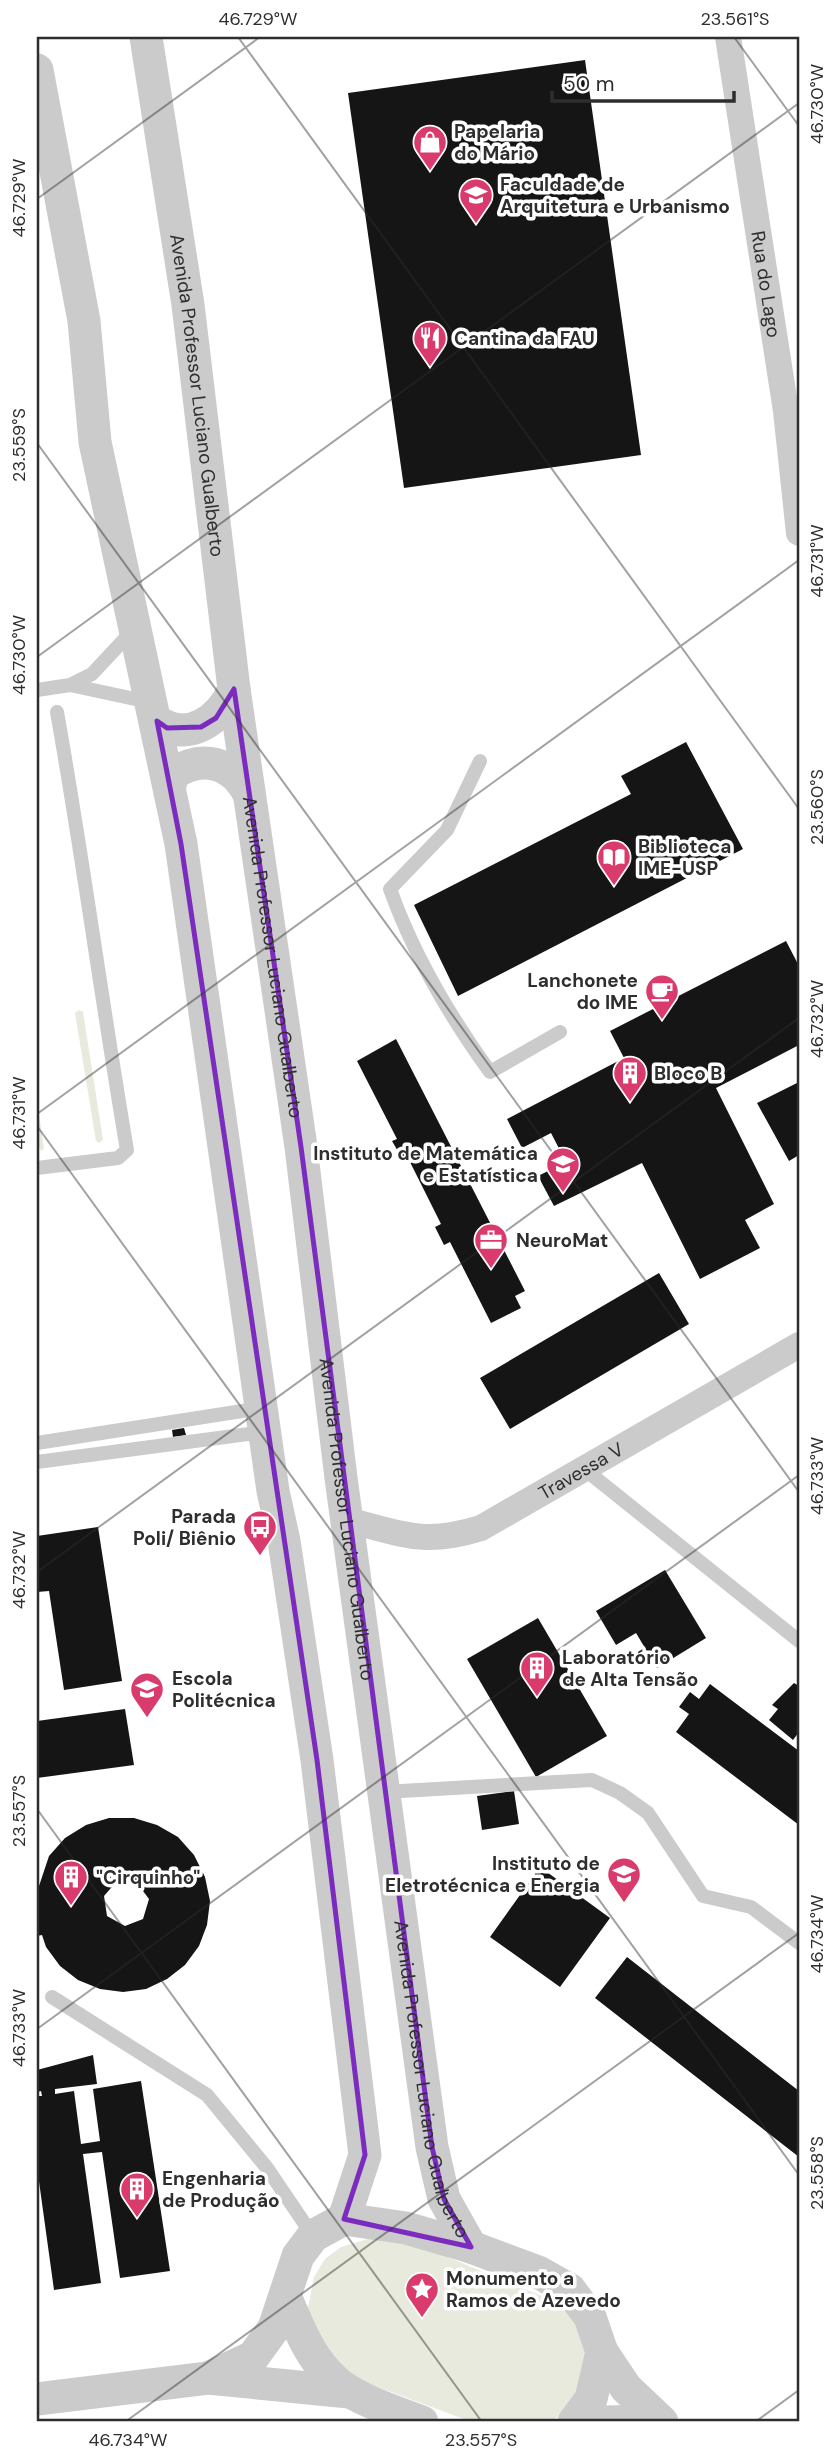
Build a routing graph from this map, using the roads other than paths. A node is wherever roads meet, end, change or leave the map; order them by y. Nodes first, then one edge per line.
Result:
1 (146, 37) edge
2 (728, 37) edge
3 (37, 70) edge
4 (799, 533) edge
5 (135, 629) junction
6 (70, 685) junction
7 (234, 689) junction
8 (37, 690) edge
9 (154, 711) junction
10 (57, 712) dead end
11 (480, 761) dead end
12 (170, 785) junction
13 (249, 794) junction
14 (560, 1032) dead end
15 (37, 1168) edge
16 (799, 1345) edge
17 (266, 1420) junction
18 (37, 1443) edge
19 (37, 1462) edge
20 (583, 1468) junction
21 (347, 1520) junction
22 (799, 1641) edge
23 (384, 1792) junction
24 (799, 1943) edge
25 (51, 1997) dead end
26 (344, 2219) junction
27 (313, 2236) junction
28 (471, 2247) junction
29 (286, 2298) junction
30 (602, 2352) junction
31 (208, 2378) junction
32 (349, 2392) junction
33 (37, 2399) edge
34 (422, 2422) edge
35 (574, 2422) edge
36 (603, 2422) edge
37 (661, 2422) edge

1 - 7 street, Avenida Professor Luciano Gualberto
2 - 4 street, Rua do Lago
3 - 5 street
5 - 6 lane
5 - 9 street
6 - 8 lane
6 - 9 lane
7 - 9 street
7 - 13 street, Avenida Professor Luciano Gualberto
9 - 12 street
10 - 15 lane
11 - 14 lane
12 - 13 street
12 - 17 street
13 - 21 street, Avenida Professor Luciano Gualberto
16 - 20 street, Travessa V
17 - 18 lane
17 - 19 lane
17 - 26 street
20 - 21 street, Travessa V
20 - 22 lane
21 - 23 street, Avenida Professor Luciano Gualberto
23 - 24 lane
23 - 28 street, Avenida Professor Luciano Gualberto
25 - 27 lane
26 - 27 street
26 - 28 street
27 - 29 street
28 - 30 street
29 - 31 street
29 - 32 street
30 - 35 street
30 - 37 street
31 - 32 street
31 - 33 street
32 - 34 street
36 - 37 street

